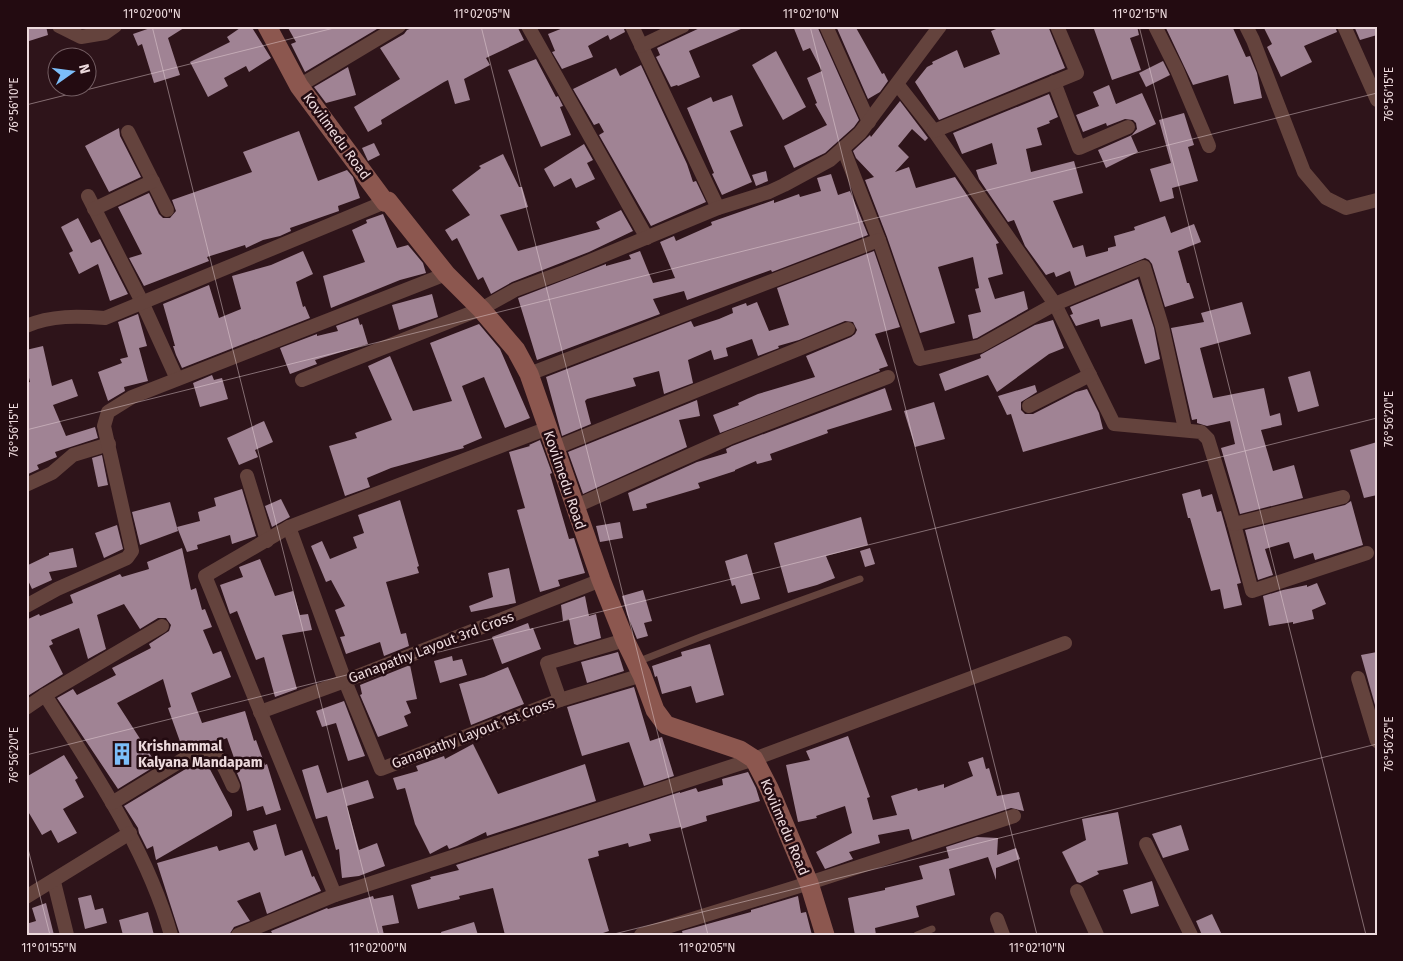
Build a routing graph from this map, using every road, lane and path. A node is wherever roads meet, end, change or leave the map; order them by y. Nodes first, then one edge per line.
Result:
1 (58, 26) edge
2 (115, 26) edge
3 (267, 26) edge
4 (399, 26) edge
5 (528, 26) edge
6 (632, 26) edge
7 (683, 26) edge
8 (826, 26) edge
9 (940, 26) edge
10 (1057, 26) edge
11 (1155, 26) edge
12 (1246, 26) edge
13 (1344, 26) edge
14 (641, 46) junction
15 (1054, 82) junction
16 (898, 85) junction
17 (299, 86) junction
18 (1377, 100) edge
19 (870, 122) junction
20 (1128, 127) dead end
21 (934, 131) junction
22 (128, 132) dead end
23 (1209, 146) dead end
24 (843, 148) junction
25 (153, 181) junction
26 (1377, 200) edge
27 (385, 202) junction
28 (718, 208) junction
29 (167, 210) dead end
30 (647, 238) junction
31 (879, 240) junction
32 (446, 274) junction
33 (142, 302) junction
34 (1055, 304) junction
35 (481, 310) junction
36 (26, 326) edge
37 (848, 328) dead end
38 (528, 374) junction
39 (1090, 375) junction
40 (888, 377) dead end
41 (177, 379) junction
42 (302, 380) dead end
43 (1028, 406) dead end
44 (548, 428) junction
45 (1185, 429) junction
46 (109, 444) junction
47 (555, 448) junction
48 (246, 476) dead end
49 (26, 485) edge
50 (1343, 497) dead end
51 (574, 507) junction
52 (1234, 524) junction
53 (289, 527) junction
54 (266, 541) junction
55 (1366, 553) dead end
56 (860, 579) dead end
57 (601, 580) junction
58 (26, 606) edge
59 (162, 626) dead end
60 (624, 640) junction
61 (1065, 643) dead end
62 (639, 668) junction
63 (1358, 678) dead end
64 (345, 681) junction
65 (45, 694) junction
66 (560, 700) junction
67 (26, 708) edge
68 (260, 712) junction
69 (1377, 741) edge
70 (754, 759) junction
71 (233, 786) dead end
72 (112, 803) junction
73 (1014, 816) dead end
74 (130, 833) junction
75 (1146, 844) dead end
76 (54, 882) junction
77 (809, 883) junction
78 (1077, 891) dead end
79 (335, 895) junction
80 (26, 897) edge
81 (997, 919) dead end
82 (932, 929) dead end
83 (67, 935) edge
84 (171, 935) edge
85 (238, 935) edge
86 (641, 935) edge
87 (825, 935) edge
88 (917, 935) edge
89 (1003, 935) edge
90 (1097, 935) edge
91 (1191, 935) edge

1 - 2 street
3 - 17 street, Kovilmedu Road
4 - 17 street
5 - 30 street
6 - 14 street
7 - 14 street
8 - 19 street
9 - 16 street
10 - 15 street
11 - 23 street
12 - 26 street
13 - 18 street
14 - 28 street
15 - 20 street
15 - 21 street
16 - 19 street
16 - 21 street
17 - 27 street, Kovilmedu Road
19 - 24 street
21 - 34 street
22 - 25 street
24 - 28 street
24 - 31 street
25 - 29 street
25 - 33 street
27 - 32 street, Kovilmedu Road
27 - 33 street
28 - 30 street
30 - 35 street
31 - 34 street
31 - 38 street
32 - 35 street, Kovilmedu Road
32 - 41 street
33 - 36 street
33 - 41 street
34 - 39 street
34 - 45 street
35 - 38 street, Kovilmedu Road
35 - 42 street
37 - 47 street
38 - 44 street, Kovilmedu Road
39 - 43 street
39 - 45 street
40 - 51 street
41 - 46 street
44 - 47 street, Kovilmedu Road
44 - 53 street
45 - 52 street
46 - 49 street
46 - 58 street
47 - 51 street, Kovilmedu Road
48 - 54 street
50 - 52 street
51 - 57 street, Kovilmedu Road
52 - 55 street
53 - 54 street
53 - 64 street, Ganapathy Layout 1st Cross
54 - 68 street
56 - 62 lane
57 - 60 street, Kovilmedu Road
57 - 64 street, Ganapathy Layout 3rd Cross
59 - 65 street
60 - 62 street, Kovilmedu Road
60 - 66 street
61 - 70 street
62 - 66 street, Ganapathy Layout 1st Cross
62 - 70 street, Kovilmedu Road
63 - 69 street
64 - 66 street, Ganapathy Layout 1st Cross
64 - 68 street, Ganapathy Layout 3rd Cross
65 - 67 street
65 - 72 street
68 - 79 street
70 - 77 street, Kovilmedu Road
70 - 79 street
71 - 72 street
72 - 74 street
73 - 77 street
74 - 76 street
74 - 84 street
75 - 91 street
76 - 80 street
76 - 83 street
77 - 86 street
77 - 87 street, Kovilmedu Road
78 - 90 street
79 - 85 street
81 - 89 street
82 - 88 lane

